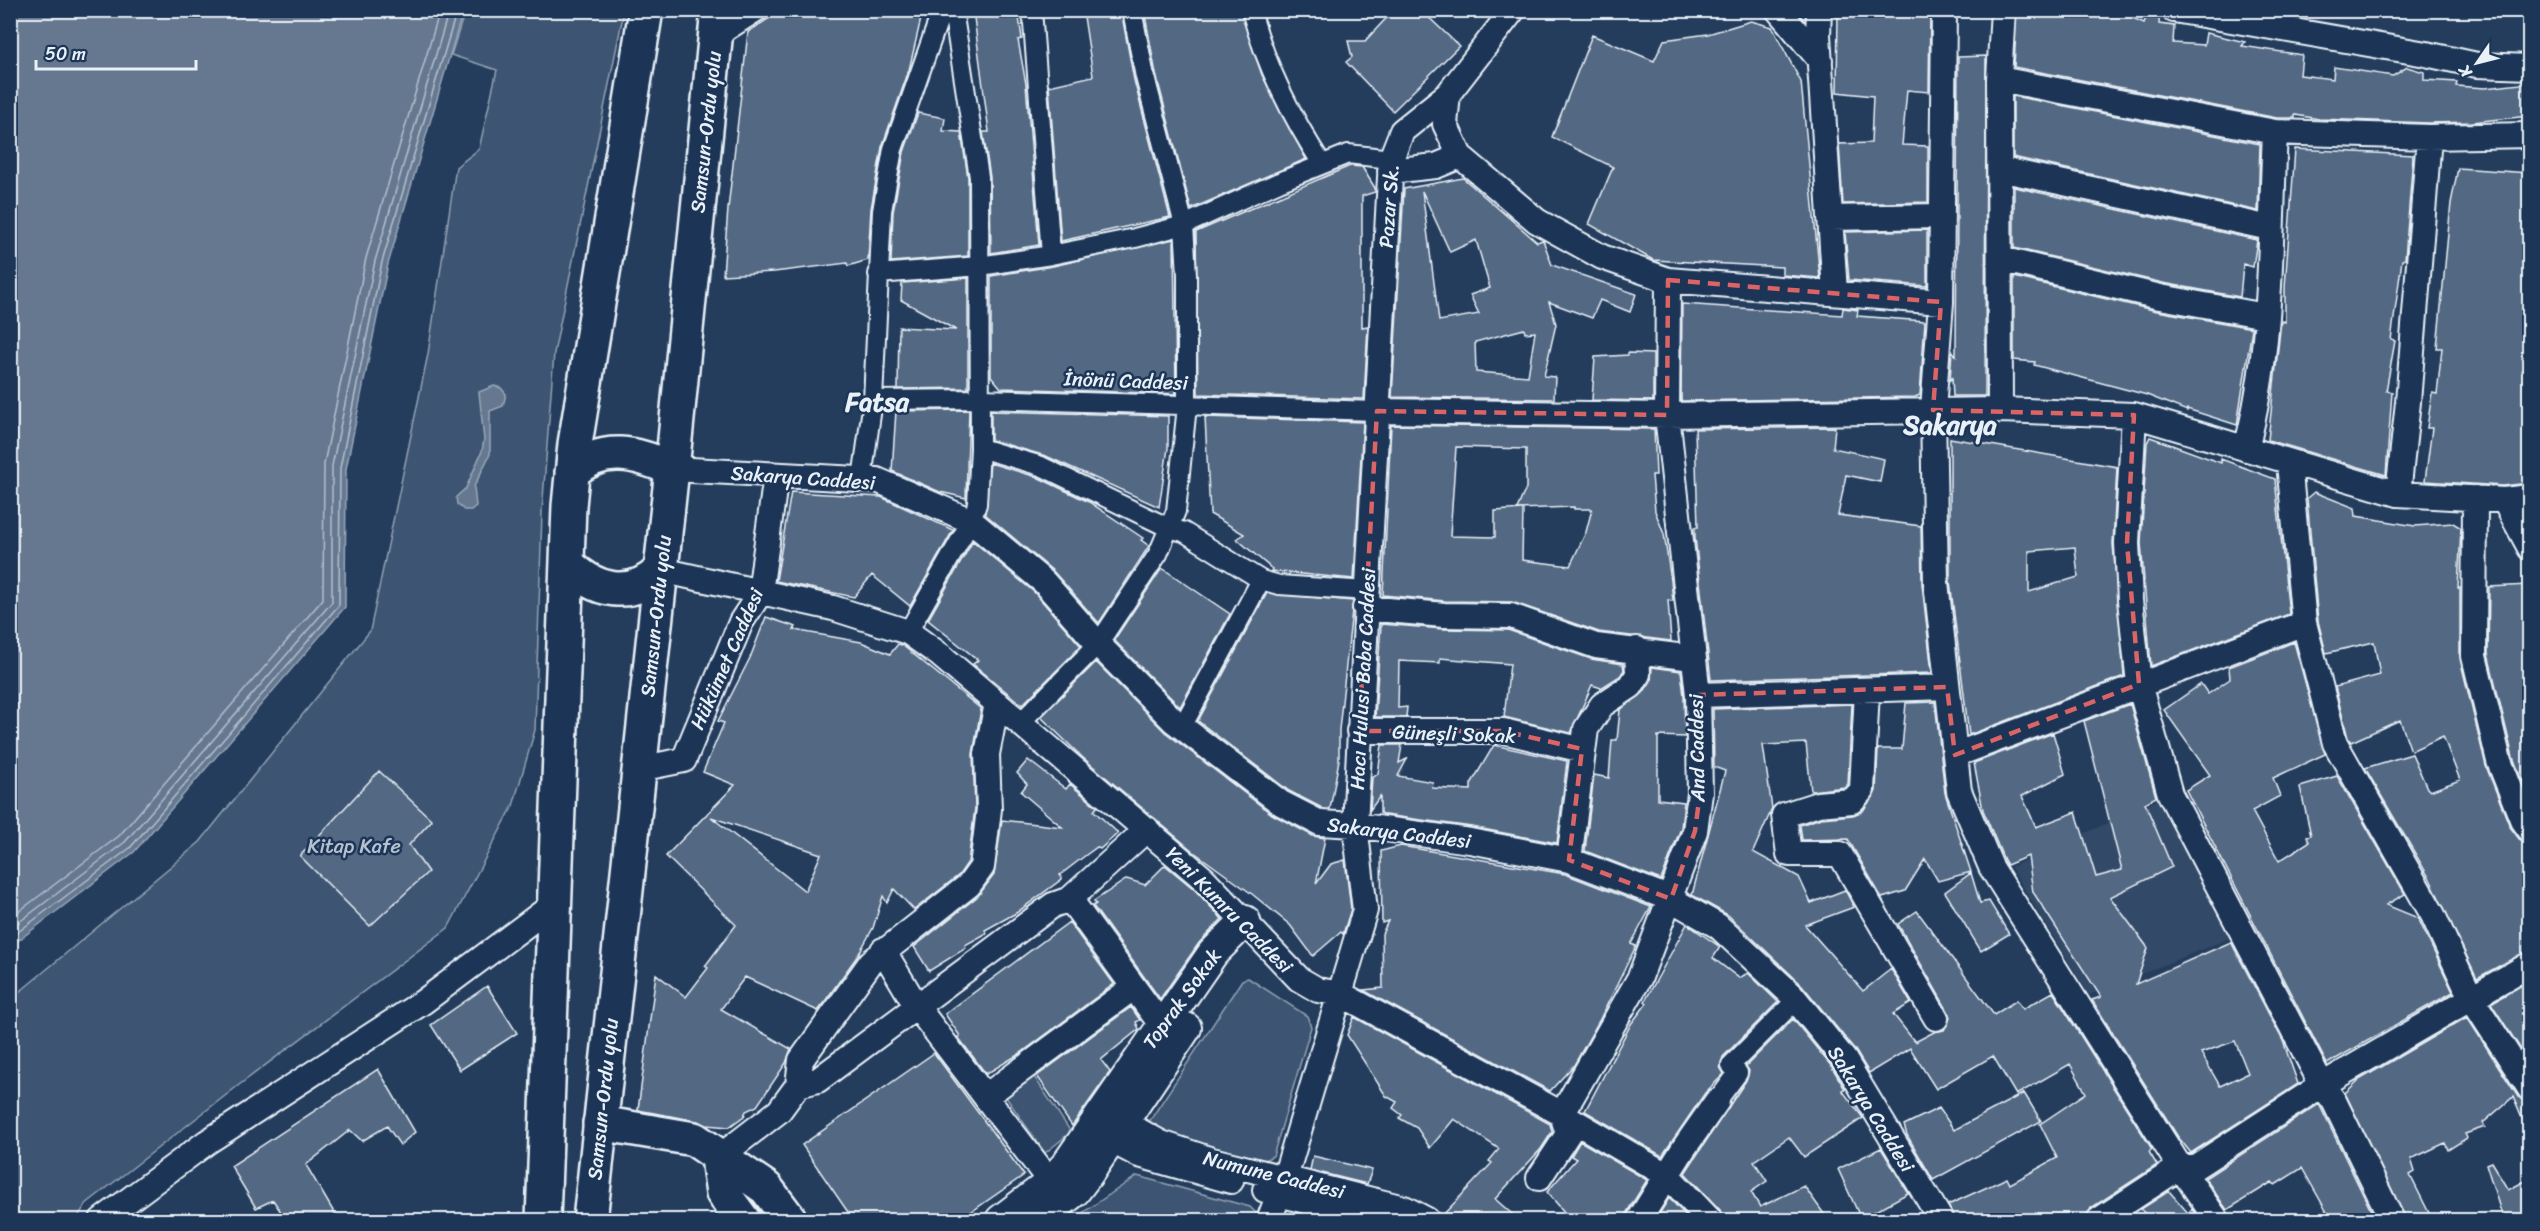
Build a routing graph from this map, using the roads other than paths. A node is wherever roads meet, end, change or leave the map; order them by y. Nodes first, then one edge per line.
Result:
1 (646, 10) edge
2 (760, 10) edge
3 (942, 10) edge
4 (953, 10) edge
5 (1032, 10) edge
6 (1132, 10) edge
7 (1251, 10) edge
8 (1513, 10) edge
9 (1519, 10) edge
10 (1778, 10) edge
11 (1819, 10) edge
12 (1944, 10) edge
13 (2003, 10) edge
14 (2174, 10) edge
15 (716, 25) edge
16 (1820, 60) junction
17 (2529, 67) edge
18 (1999, 79) junction
19 (1448, 97) junction
20 (2275, 132) junction
21 (2529, 135) edge
22 (2429, 137) junction
23 (1460, 156) junction
24 (1322, 164) junction
25 (1390, 165) junction
26 (2000, 169) junction
27 (1941, 216) junction
28 (1830, 218) junction
29 (1184, 225) junction
30 (2270, 228) junction
31 (1051, 255) junction
32 (2000, 259) junction
33 (980, 266) junction
34 (878, 274) junction
35 (1668, 280) junction
36 (1835, 292) junction
37 (1941, 302) junction
38 (2266, 316) junction
39 (981, 399) junction
40 (873, 400) junction
41 (1187, 406) junction
42 (1934, 410) junction
43 (2000, 410) junction
44 (1377, 411) junction
45 (1667, 415) junction
46 (2134, 415) junction
47 (980, 448) junction
48 (2246, 449) junction
49 (2289, 463) junction
50 (672, 469) junction
51 (572, 472) junction
52 (776, 475) junction
53 (862, 479) junction
54 (2398, 495) junction
55 (2529, 497) edge
56 (2475, 498) junction
57 (2504, 500) junction
58 (971, 521) junction
59 (1169, 528) junction
60 (2529, 548) edge
61 (567, 563) junction
62 (661, 570) junction
63 (1261, 580) junction
64 (760, 592) junction
65 (1366, 599) junction
66 (2304, 623) junction
67 (908, 632) junction
68 (1098, 644) junction
69 (1637, 649) junction
70 (1693, 658) junction
71 (2139, 684) junction
72 (1947, 687) junction
73 (1868, 690) junction
74 (1698, 695) junction
75 (997, 703) junction
76 (1021, 722) junction
77 (1182, 727) junction
78 (1359, 731) junction
79 (1583, 750) junction
80 (1955, 755) junction
81 (639, 769) junction
82 (1355, 825) junction
83 (1147, 830) junction
84 (2529, 830) edge
85 (1569, 860) junction
86 (1070, 899) junction
87 (1671, 899) junction
88 (554, 904) junction
89 (1245, 921) junction
90 (883, 950) junction
91 (2529, 964) edge
92 (1134, 987) junction
93 (1341, 994) junction
94 (2470, 996) junction
95 (1796, 1000) junction
96 (917, 1007) junction
97 (1936, 1018) dead end
98 (1162, 1026) junction
99 (798, 1085) junction
100 (2322, 1085) junction
101 (2529, 1089) edge
102 (986, 1096) junction
103 (1717, 1101) joint
104 (1562, 1114) junction
105 (600, 1123) junction
106 (1107, 1126) junction
107 (718, 1158) junction
108 (2180, 1167) junction
109 (1668, 1176) junction
110 (1539, 1178) dead end
111 (1282, 1186) junction
112 (1057, 1191) junction
113 (102, 1221) edge
114 (543, 1221) edge
115 (590, 1221) edge
116 (743, 1221) edge
117 (790, 1221) edge
118 (1001, 1221) edge
119 (1038, 1221) edge
120 (1269, 1221) edge
121 (1375, 1221) edge
122 (1427, 1221) edge
123 (1639, 1221) edge
124 (1710, 1221) edge
125 (1941, 1221) edge
126 (2099, 1221) edge
127 (2217, 1221) edge
128 (2392, 1221) edge

1 - 51 main road
2 - 15 street
3 - 34 street
4 - 33 street
5 - 31 street
6 - 29 street
7 - 24 street
8 - 19 street, Pazar Sk.
9 - 19 street
10 - 16 street
11 - 16 street
12 - 27 street
13 - 18 street
14 - 17 street
15 - 50 main road, Samsun-Ordu yolu
16 - 28 street
18 - 20 street
18 - 26 street
19 - 23 street
19 - 25 street, Pazar Sk.
20 - 22 street
20 - 30 street
21 - 22 street
22 - 54 street
23 - 25 street
23 - 35 street
24 - 25 street
24 - 29 street
25 - 44 street, Pazar Sk.
26 - 30 street
26 - 32 street
27 - 28 street
27 - 37 street
28 - 36 street
29 - 31 street
29 - 41 street
30 - 38 street
31 - 33 street
32 - 38 street
32 - 43 street
33 - 34 street
33 - 39 street
34 - 40 street
35 - 36 street
35 - 45 street, And Caddesi
36 - 37 street
37 - 42 street
38 - 48 street
39 - 40 street, İnönü Caddesi
39 - 41 street, İnönü Caddesi
39 - 47 street
40 - 53 street
41 - 44 street, İnönü Caddesi
41 - 59 street
42 - 43 street
42 - 45 street
42 - 72 street
43 - 46 street
44 - 45 street
44 - 65 street, Hacı Hulusi Baba Caddesi
45 - 70 street, And Caddesi
46 - 48 street
46 - 71 street
47 - 58 street
47 - 59 street
48 - 49 street
49 - 54 street
49 - 66 street
50 - 51 main road
50 - 52 street, Sakarya Caddesi
50 - 62 main road, Samsun-Ordu yolu
51 - 61 main road
52 - 53 street, Sakarya Caddesi
52 - 64 street, Hükümet Caddesi
53 - 58 street, Sakarya Caddesi
54 - 56 street
55 - 57 street
56 - 57 street
56 - 84 street
57 - 60 street
58 - 67 street
58 - 68 street, Sakarya Caddesi
59 - 63 street
59 - 68 street
61 - 62 main road
61 - 88 main road
62 - 64 street, Yeni Kumru Caddesi
62 - 81 main road, Samsun-Ordu yolu
63 - 65 street
63 - 77 street
64 - 67 street, Yeni Kumru Caddesi
64 - 81 street, Hükümet Caddesi
65 - 69 street
65 - 78 street, Hacı Hulusi Baba Caddesi
66 - 71 street
66 - 94 street
67 - 75 street, Yeni Kumru Caddesi
68 - 76 street
68 - 77 street, Sakarya Caddesi
69 - 70 street
69 - 79 street
70 - 74 street, And Caddesi
71 - 80 street
71 - 100 street
72 - 73 street
72 - 80 street
73 - 74 street
73 - 97 street
74 - 87 street, And Caddesi
75 - 76 street, Yeni Kumru Caddesi
75 - 90 street
76 - 83 street, Yeni Kumru Caddesi
77 - 82 street, Sakarya Caddesi
78 - 79 street, Güneşli Sokak
78 - 82 street, Hacı Hulusi Baba Caddesi
79 - 85 street
80 - 108 street
81 - 105 main road, Samsun-Ordu yolu
82 - 85 street, Sakarya Caddesi
82 - 93 street, Hacı Hulusi Baba Caddesi
83 - 86 street
83 - 89 street, Yeni Kumru Caddesi
85 - 87 street, Sakarya Caddesi
86 - 92 street
86 - 96 street
87 - 95 street, Sakarya Caddesi
87 - 104 street, And Caddesi
88 - 113 street
88 - 114 main road
89 - 93 street, Yeni Kumru Caddesi
89 - 98 street, Toprak Sokak
89 - 106 street, Toprak Sokak
90 - 96 street
90 - 99 street
91 - 94 street
92 - 98 street
92 - 102 street
93 - 104 street, Yeni Kumru Caddesi
93 - 111 street, Hacı Hulusi Baba Caddesi
94 - 100 street
94 - 101 street
95 - 103 street
95 - 125 street, Sakarya Caddesi
96 - 99 street
96 - 102 street
98 - 106 street, Toprak Sokak
99 - 107 street
100 - 108 street
100 - 128 street
102 - 112 street
103 - 109 street
104 - 109 street, Yeni Kumru Caddesi
104 - 110 street
105 - 107 main road
105 - 115 main road, Samsun-Ordu yolu
106 - 111 street, Numune Caddesi
106 - 112 street, Toprak Sokak
107 - 116 main road
107 - 117 main road
108 - 126 street
108 - 127 street
109 - 123 street
109 - 124 street, Yeni Kumru Caddesi
111 - 120 street, Hacı Hulusi Baba Caddesi
111 - 121 street, Numune Caddesi
111 - 122 street, Numune Caddesi
112 - 118 street, Toprak Sokak
112 - 119 street, Toprak Sokak

